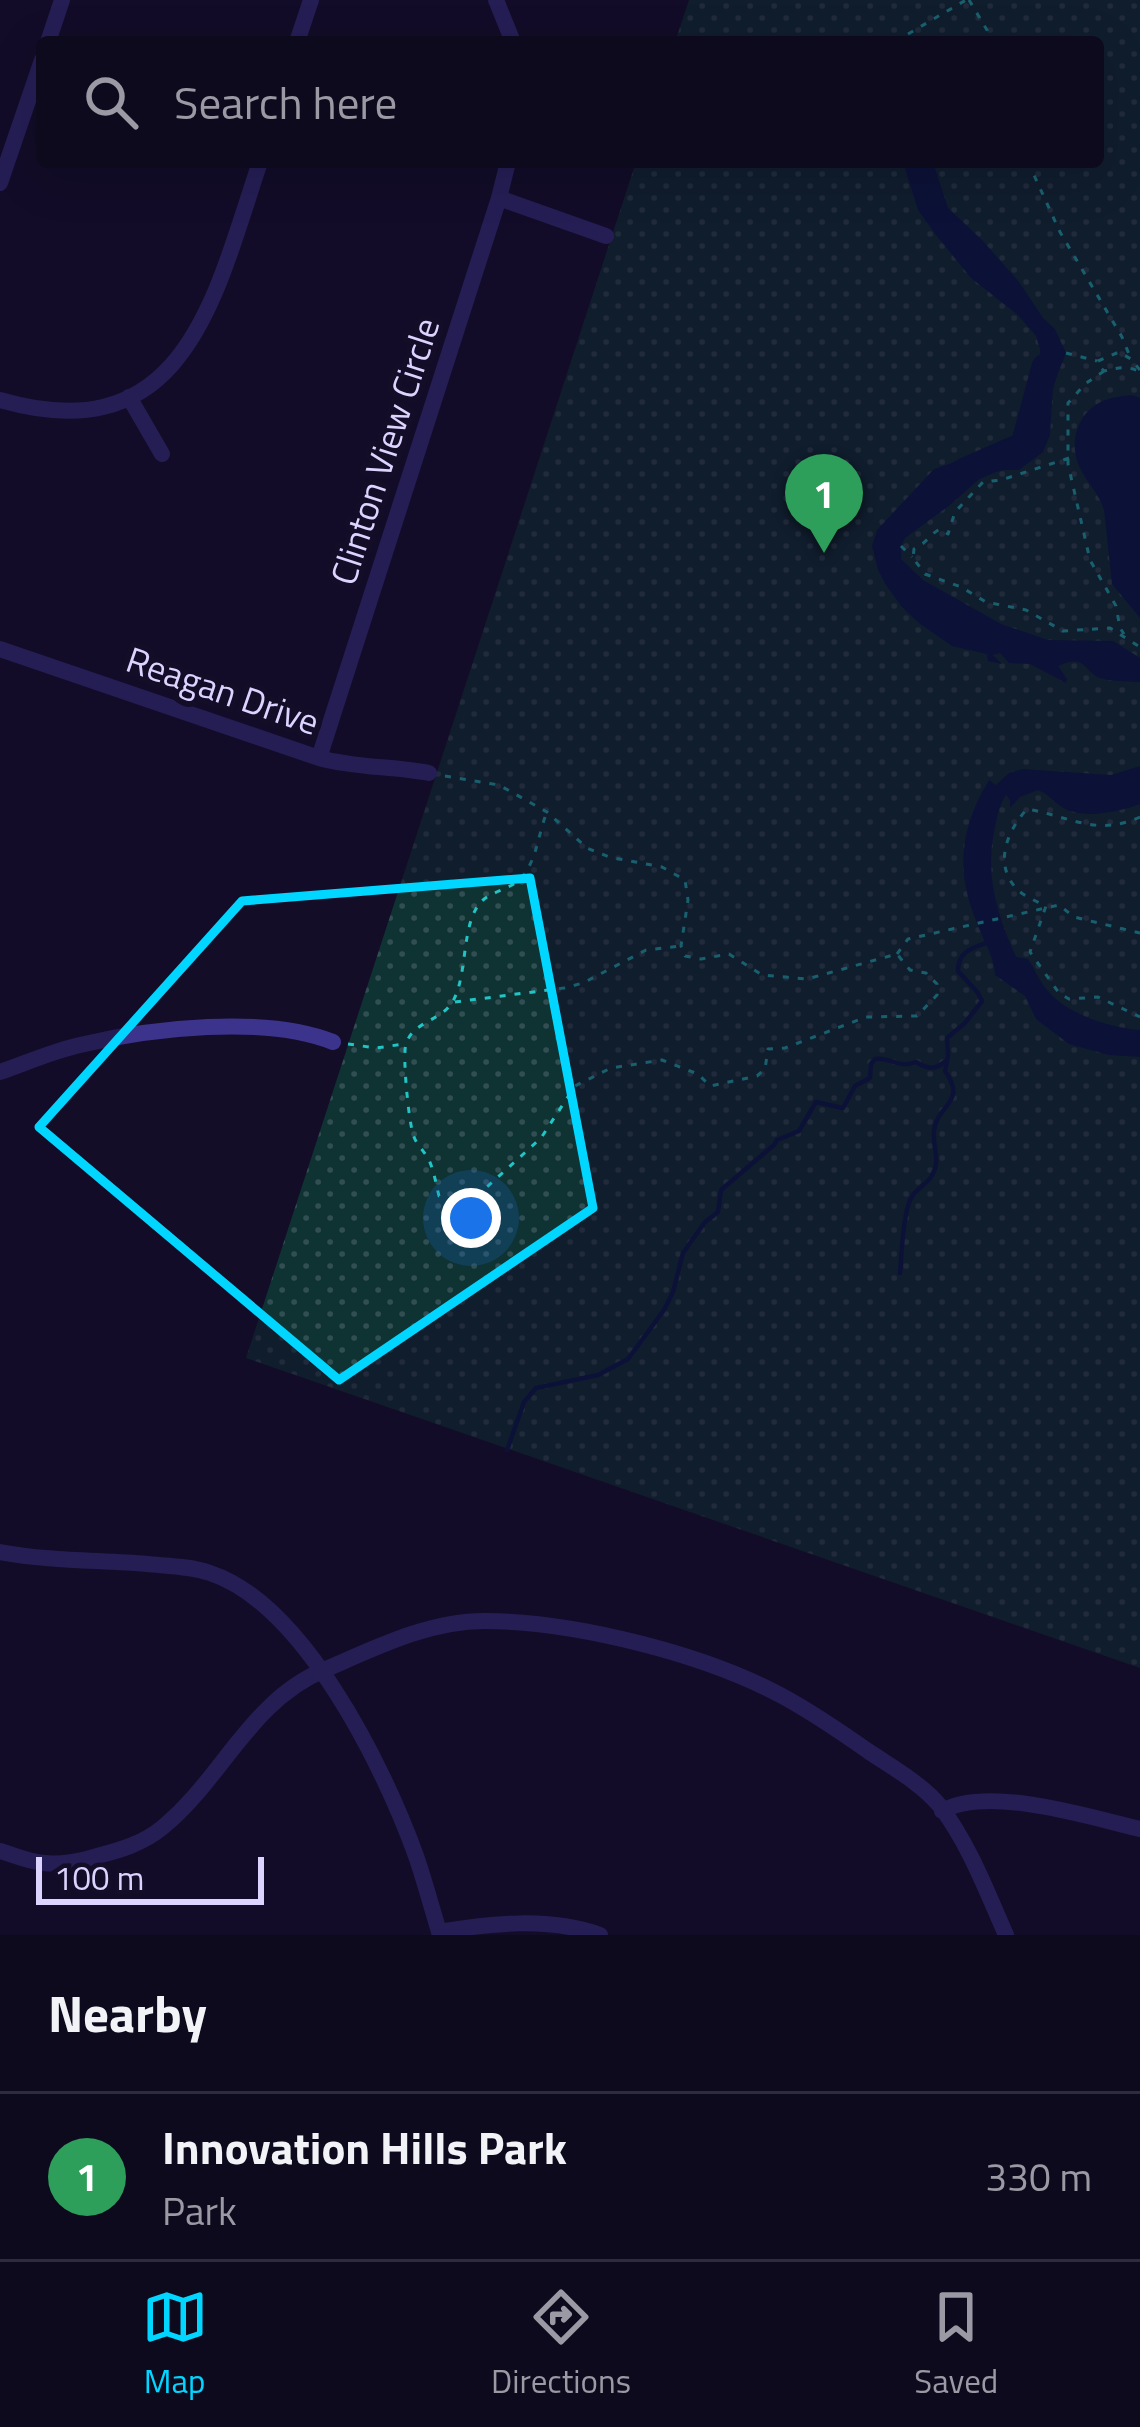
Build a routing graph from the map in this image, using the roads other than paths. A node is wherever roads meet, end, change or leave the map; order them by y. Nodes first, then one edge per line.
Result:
1 (62, 0) edge
2 (311, 0) edge
3 (496, 0) edge
4 (50, 36) edge
5 (299, 36) edge
6 (511, 36) edge
7 (36, 78) edge
8 (258, 168) edge
9 (506, 168) edge
10 (0, 183) edge
11 (499, 198) junction
12 (606, 236) dead end
13 (129, 397) junction
14 (0, 400) edge
15 (162, 454) dead end
16 (0, 649) edge
17 (319, 758) junction
18 (429, 773) road end
19 (333, 1042) road end
20 (0, 1072) edge
21 (0, 1552) edge
22 (321, 1670) junction
23 (942, 1810) junction
24 (1140, 1829) edge
25 (0, 1851) edge
26 (439, 1933) edge
27 (600, 1935) edge
28 (1006, 1935) edge

1 - 4 street
2 - 5 street
3 - 6 street
7 - 10 street
8 - 13 street
9 - 11 street, Clinton View Circle
11 - 12 street
11 - 17 street, Clinton View Circle
13 - 14 street
13 - 15 street
16 - 17 street, Reagan Drive
17 - 18 street, Reagan Drive
19 - 20 street
21 - 22 street
22 - 23 street
22 - 25 street
22 - 26 street
23 - 24 street
23 - 28 street
26 - 27 street

